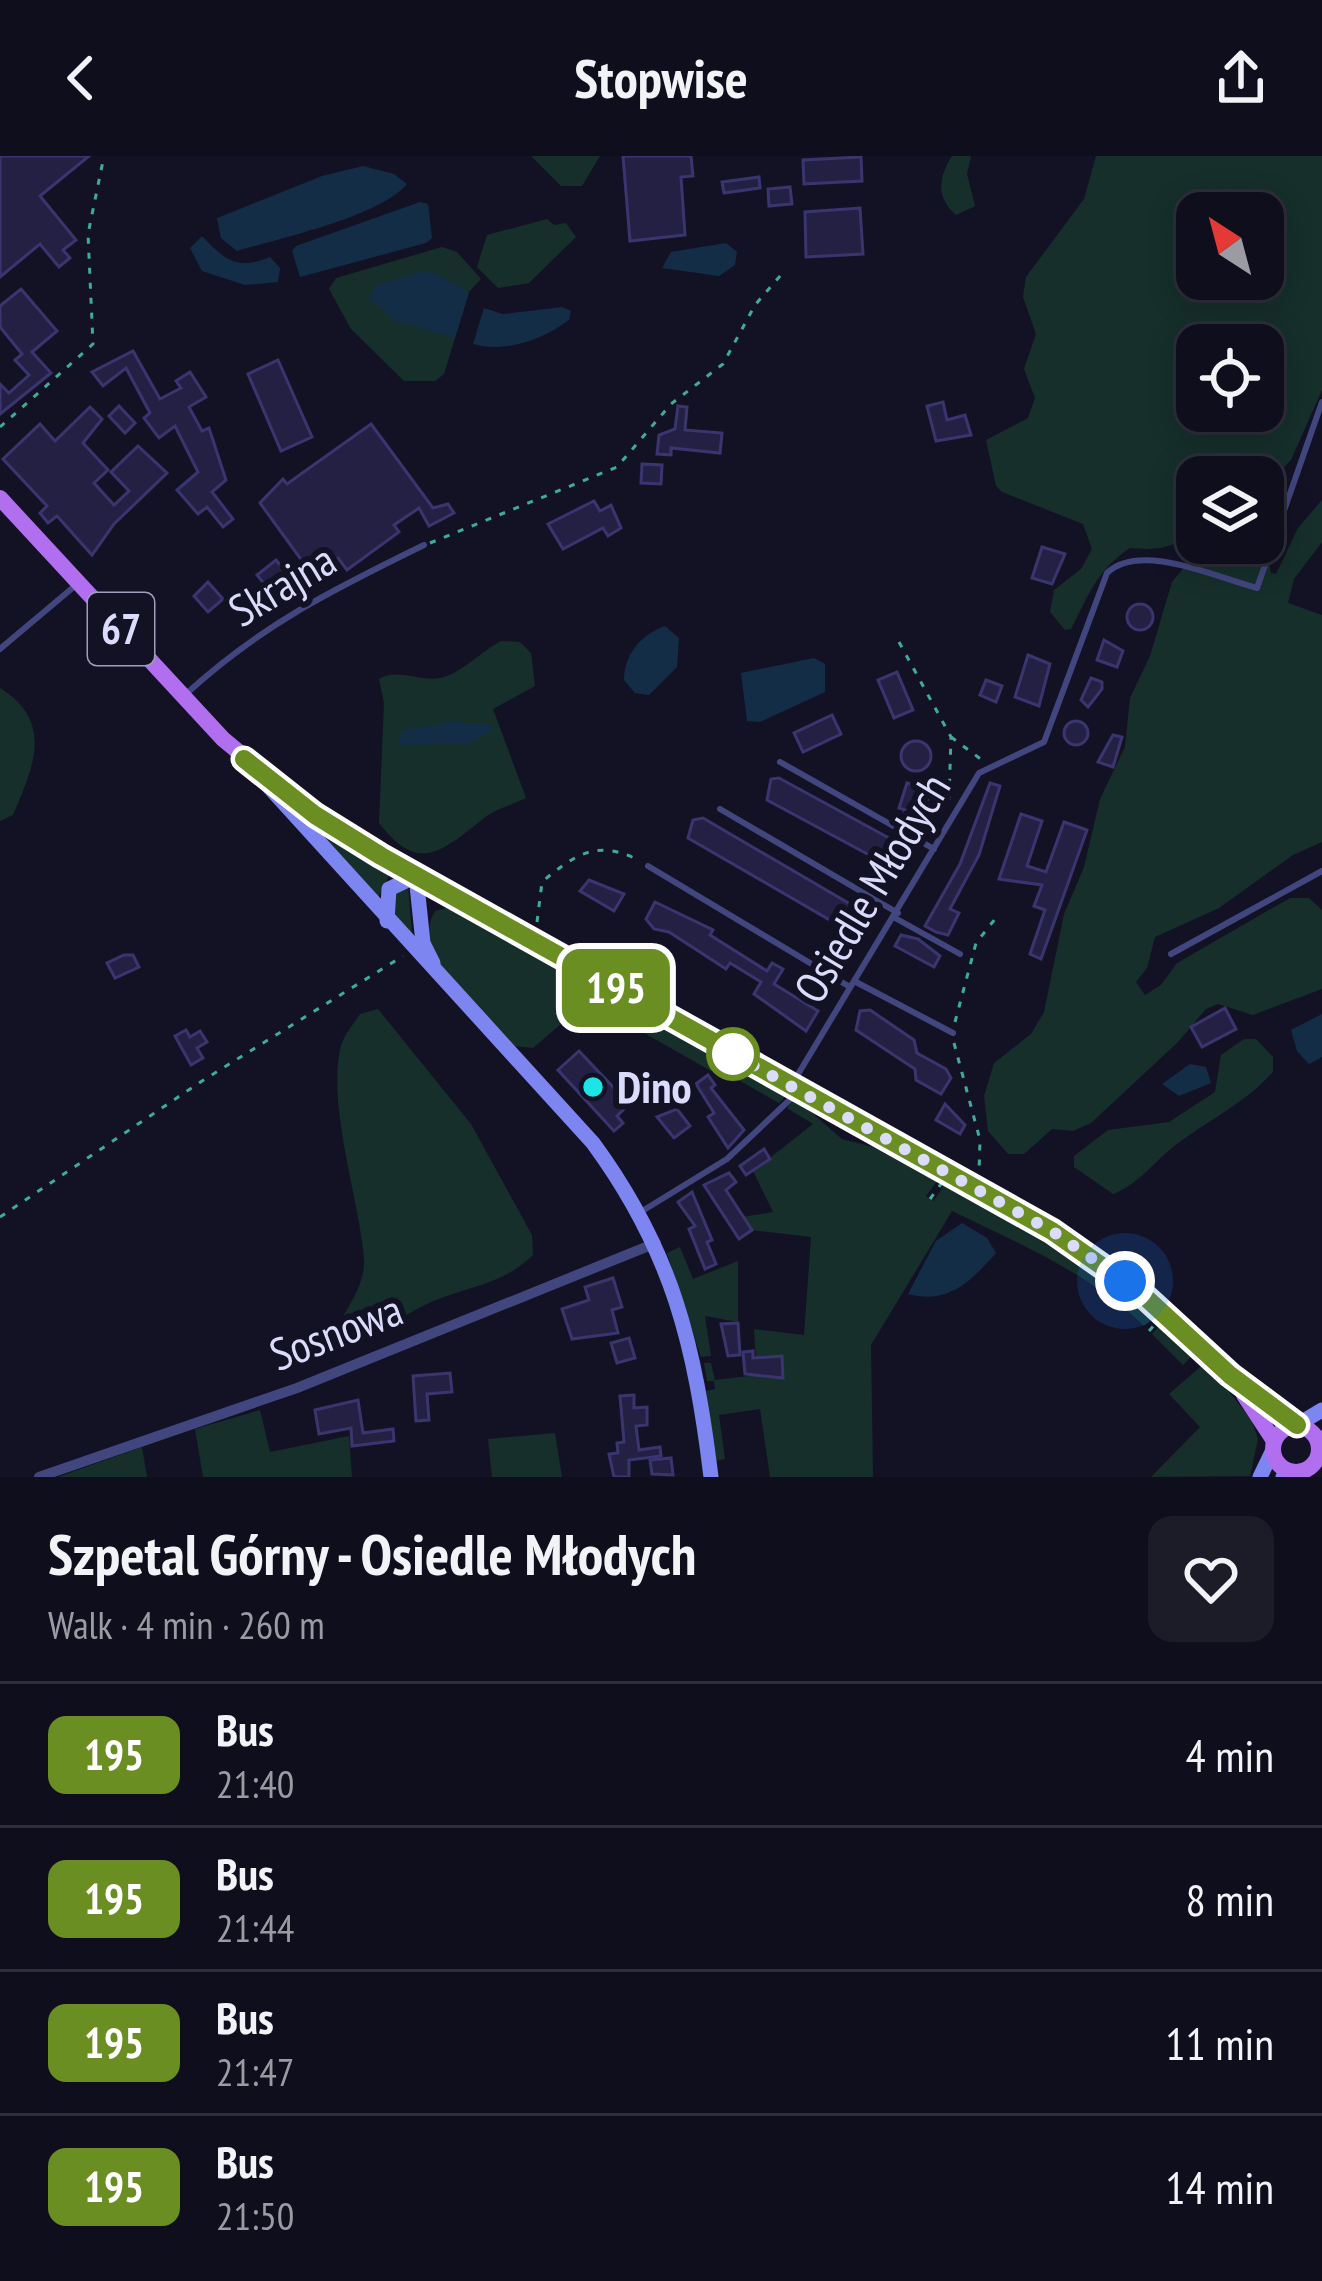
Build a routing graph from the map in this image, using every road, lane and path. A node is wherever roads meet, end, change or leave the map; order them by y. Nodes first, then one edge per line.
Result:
1 (104, 156) edge
2 (786, 269) dead end
3 (1322, 402) edge
4 (0, 427) edge
5 (0, 498) edge
6 (424, 545) joint
7 (78, 583) junction
8 (899, 642) dead end
9 (0, 650) edge
10 (183, 696) junction
11 (951, 737) junction
12 (244, 759) junction
13 (780, 762) dead end
14 (985, 767) junction
15 (719, 809) dead end
16 (943, 834) junction
17 (934, 849) junction
18 (648, 866) joint
19 (1322, 871) edge
20 (416, 876) junction
21 (448, 895) junction
22 (421, 914) junction
23 (999, 914) dead end
24 (896, 916) junction
25 (386, 921) junction
26 (525, 937) junction
27 (412, 949) junction
28 (960, 954) dead end
29 (1172, 954) dead end
30 (437, 973) junction
31 (853, 985) junction
32 (953, 1033) junction
33 (795, 1089) junction
34 (949, 1173) junction
35 (976, 1188) junction
36 (930, 1199) dead end
37 (639, 1213) junction
38 (0, 1217) edge
39 (656, 1243) junction
40 (1230, 1375) junction
41 (1322, 1410) edge
42 (1297, 1425) junction
43 (1273, 1446) junction
44 (1321, 1449) edge
45 (1294, 1475) edge
46 (39, 1477) edge
47 (711, 1477) edge
48 (1260, 1477) edge

1 - 4 path
2 - 6 path
3 - 14 lane, Osiedle Młodych
5 - 7 main road, 67
6 - 10 lane, Skrajna
7 - 9 lane
7 - 10 main road, 67
8 - 11 path
10 - 12 main road, 67
11 - 14 path
11 - 16 path
12 - 20 main road, 67
12 - 25 main road
13 - 17 lane
14 - 16 lane, Osiedle Młodych
15 - 24 lane
16 - 17 lane, Osiedle Młodych
17 - 24 lane, Osiedle Młodych
18 - 26 path
18 - 31 lane
19 - 29 lane
20 - 21 main road, 67
20 - 22 main road
20 - 25 main road
21 - 22 main road
21 - 26 main road, 67
22 - 30 main road
23 - 32 path
24 - 28 lane
24 - 31 lane, Osiedle Młodych
25 - 27 main road
26 - 33 main road, 67
27 - 30 main road
27 - 38 path
30 - 37 main road
31 - 32 lane
31 - 33 lane, Osiedle Młodych
32 - 35 path
33 - 34 main road, 67
33 - 37 lane, Osiedle Młodych
34 - 35 main road, 67
34 - 36 path
35 - 40 main road, 67
37 - 39 main road
39 - 46 street, Sosnowa
39 - 47 main road
40 - 42 main road, 67
40 - 43 main road, 67
41 - 42 main road
42 - 43 main road
42 - 44 main road, 67
43 - 45 main road, 67
43 - 48 main road
44 - 45 main road, 67

